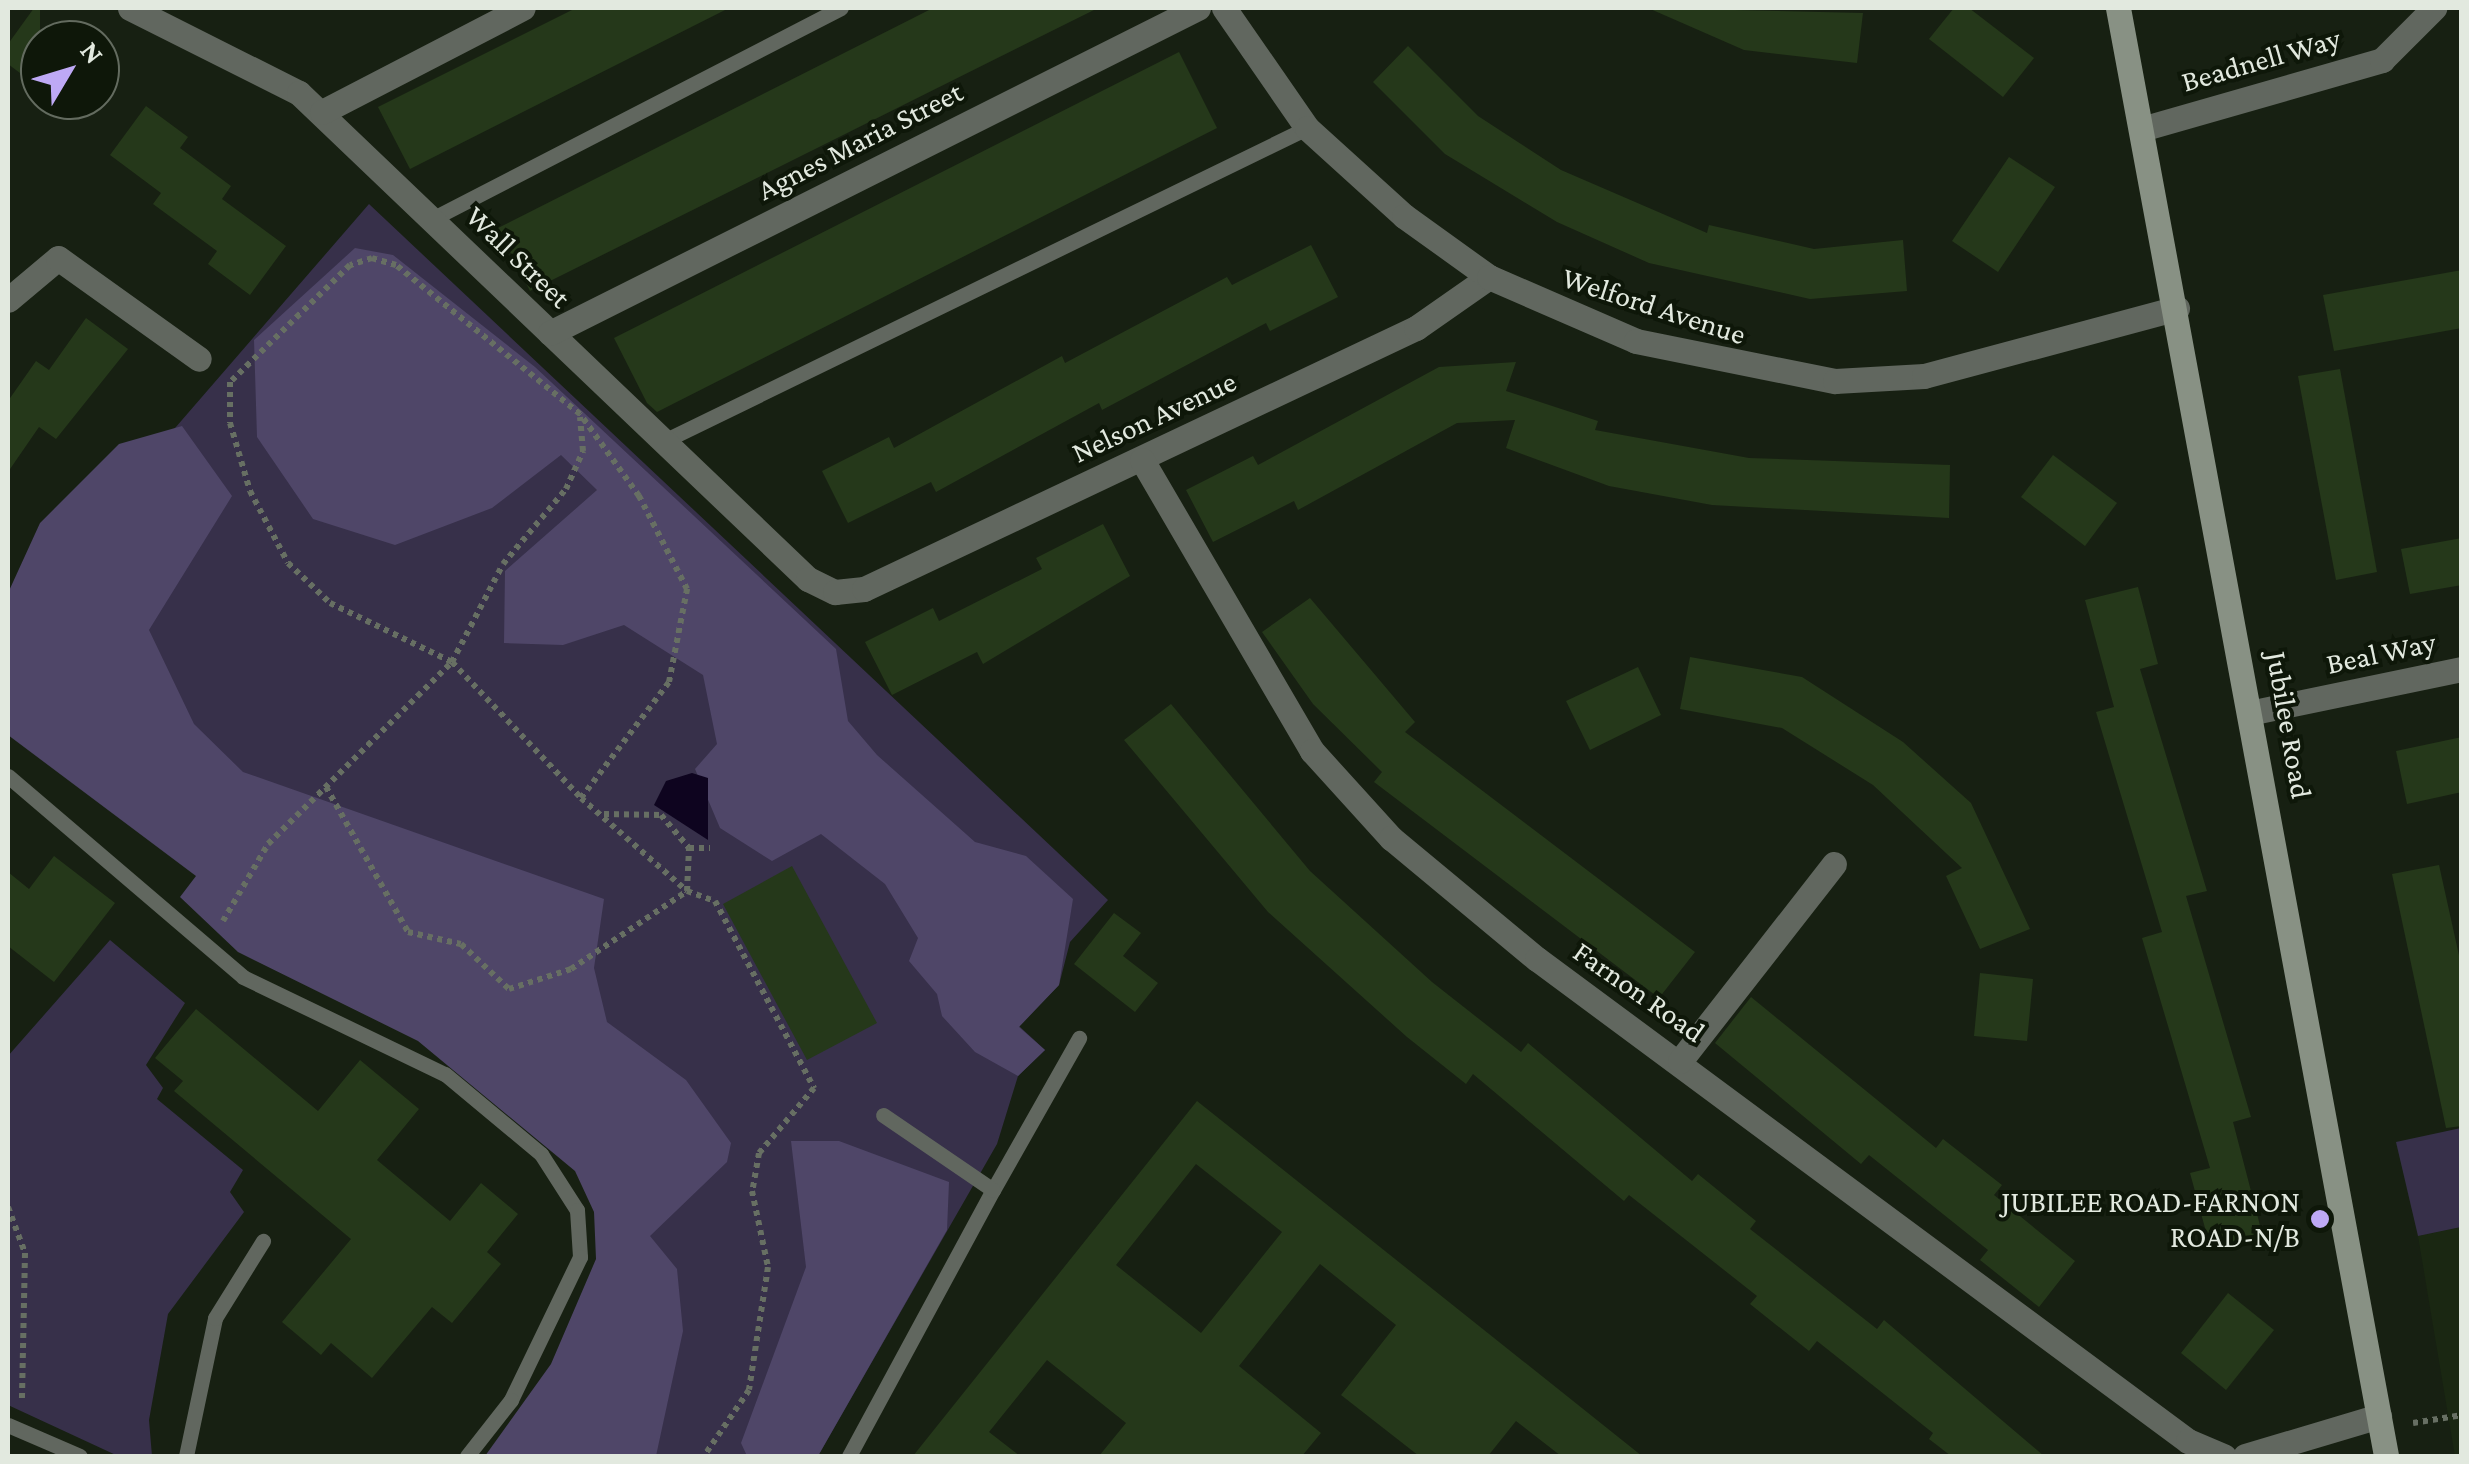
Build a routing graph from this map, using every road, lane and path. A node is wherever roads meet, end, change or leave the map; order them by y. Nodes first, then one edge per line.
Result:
1 (130, 8) edge
2 (523, 8) edge
3 (841, 8) edge
4 (1198, 8) edge
5 (1224, 8) edge
6 (2118, 8) edge
7 (2434, 8) edge
8 (322, 112) junction
9 (1308, 128) junction
10 (2145, 128) junction
11 (432, 219) junction
12 (1489, 277) junction
13 (8, 300) edge
14 (2177, 308) junction
15 (550, 333) junction
16 (200, 359) dead end
17 (580, 414) junction
18 (664, 442) junction
19 (1142, 460) junction
20 (836, 592) joint
21 (452, 662) junction
22 (2462, 669) edge
23 (2254, 712) junction
24 (8, 776) edge
25 (326, 787) junction
26 (581, 798) junction
27 (602, 814) junction
28 (689, 848) junction
29 (710, 848) dead end
30 (1834, 864) dead end
31 (687, 891) junction
32 (210, 942) junction
33 (1079, 1038) dead end
34 (1680, 1060) junction
35 (883, 1114) dead end
36 (993, 1190) junction
37 (8, 1207) edge
38 (263, 1241) dead end
39 (2462, 1415) edge
40 (2380, 1422) junction
41 (15, 1428) edge
42 (80, 1456) edge
43 (186, 1456) edge
44 (467, 1456) edge
45 (704, 1456) edge
46 (849, 1456) edge
47 (2224, 1456) edge
48 (2245, 1456) edge
49 (2386, 1456) edge

1 - 8 street, Wall Street
2 - 8 street
3 - 11 lane
4 - 15 street, Agnes Maria Street
5 - 9 street, Welford Avenue
6 - 10 street, Jubilee Road
7 - 10 street, Beadnell Way
8 - 11 street, Wall Street
9 - 12 street, Welford Avenue
9 - 18 lane
10 - 14 street, Jubilee Road
11 - 15 street, Wall Street
12 - 14 street, Welford Avenue
12 - 19 street, Nelson Avenue
13 - 16 street
14 - 23 street, Jubilee Road
15 - 18 street, Wall Street
17 - 21 path
17 - 21 path
17 - 26 path
18 - 20 street, Wall Street
19 - 20 street, Nelson Avenue
19 - 34 street, Farnon Road
21 - 25 path
21 - 26 path
22 - 23 street, Beal Way
23 - 40 street, Jubilee Road
24 - 32 lane
25 - 31 path
25 - 32 path
26 - 27 path
27 - 28 path
27 - 31 path
28 - 29 path
28 - 31 path
30 - 34 street
31 - 45 path
32 - 44 lane
33 - 36 lane
34 - 47 street, Farnon Road
35 - 36 lane
36 - 46 lane
37 - 41 path
38 - 43 lane
39 - 40 path
40 - 48 street
40 - 49 street, Jubilee Road
41 - 42 lane

